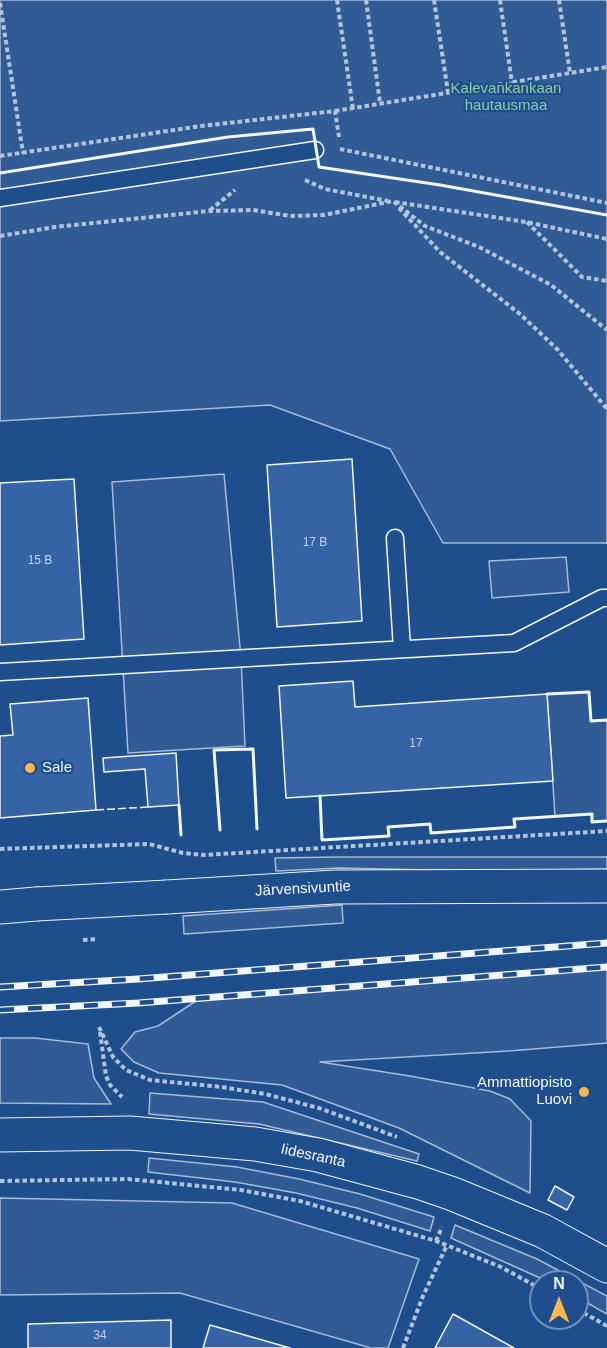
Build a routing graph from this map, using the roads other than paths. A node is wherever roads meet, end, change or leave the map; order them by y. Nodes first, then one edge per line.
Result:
1 (315, 150) dead end
2 (0, 198) edge
3 (396, 538) dead end
4 (607, 598) edge
5 (402, 649) junction
6 (0, 672) edge
7 (607, 885) edge
8 (0, 907) edge
9 (0, 1135) edge
10 (607, 1266) edge

1 - 2 lane
3 - 5 lane
4 - 5 lane
5 - 6 lane
7 - 8 main road, Järvensivuntie, bridge
9 - 10 main road, Iidesranta

